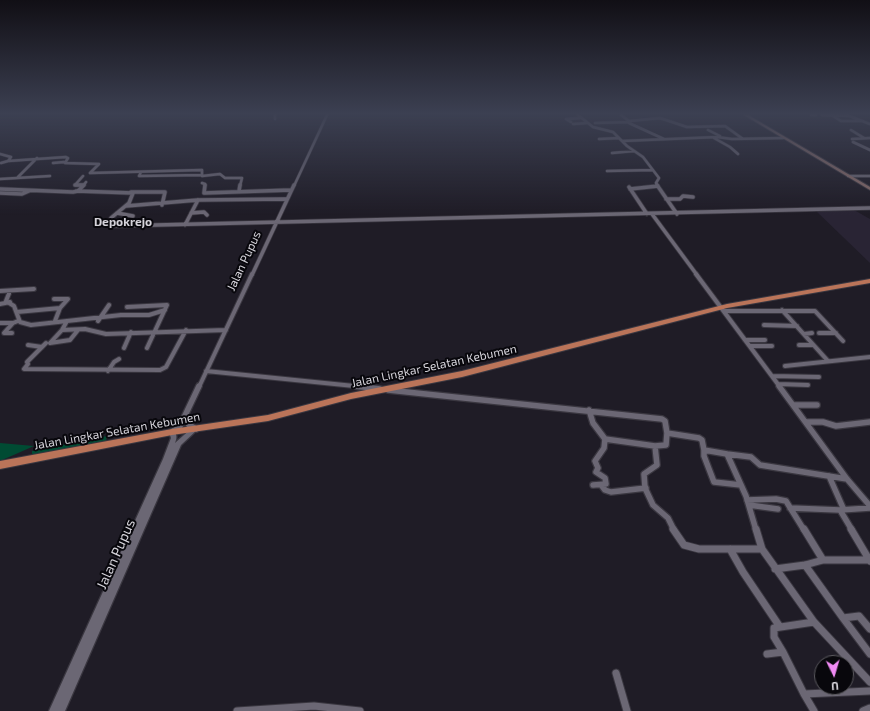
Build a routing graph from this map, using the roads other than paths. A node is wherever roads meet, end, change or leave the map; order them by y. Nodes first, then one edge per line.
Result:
1 (311, 148) edge
2 (631, 148) edge
3 (733, 148) edge
4 (800, 148) edge
5 (634, 151) junction
6 (612, 152) dead end
7 (0, 154) edge
8 (738, 154) dead end
9 (38, 158) junction
10 (10, 159) junction
11 (64, 162) junction
12 (0, 164) edge
13 (53, 164) dead end
14 (625, 166) dead end
15 (628, 170) junction
16 (653, 170) junction
17 (607, 171) dead end
18 (141, 172) junction
19 (631, 174) dead end
20 (202, 175) junction
21 (50, 176) dead end
22 (83, 176) dead end
23 (848, 176) junction
24 (870, 176) edge
25 (18, 177) junction
26 (0, 179) edge
27 (86, 182) dead end
28 (202, 183) dead end
29 (83, 186) junction
30 (658, 186) junction
31 (0, 189) edge
32 (870, 189) edge
33 (291, 190) junction
34 (30, 191) junction
35 (76, 191) junction
36 (239, 191) junction
37 (131, 192) junction
38 (0, 193) edge
39 (693, 197) dead end
40 (286, 199) junction
41 (666, 199) junction
42 (198, 200) junction
43 (164, 204) junction
44 (126, 206) junction
45 (155, 206) dead end
46 (870, 208) edge
47 (117, 213) junction
48 (191, 213) junction
49 (649, 214) junction
50 (677, 214) junction
51 (207, 215) dead end
52 (133, 216) dead end
53 (275, 223) junction
54 (185, 225) junction
55 (870, 281) edge
56 (34, 289) dead end
57 (0, 291) edge
58 (10, 291) junction
59 (54, 299) dead end
60 (10, 302) junction
61 (0, 304) edge
62 (109, 305) dead end
63 (127, 307) dead end
64 (60, 308) junction
65 (723, 309) junction
66 (165, 310) junction
67 (782, 310) junction
68 (17, 312) junction
69 (100, 319) junction
70 (55, 321) junction
71 (67, 321) junction
72 (0, 322) edge
73 (15, 322) junction
74 (764, 325) dead end
75 (796, 326) junction
76 (62, 330) junction
77 (78, 330) junction
78 (186, 330) junction
79 (226, 330) junction
80 (155, 331) junction
81 (131, 332) junction
82 (12, 333) dead end
83 (812, 333) dead end
84 (819, 333) dead end
85 (836, 333) junction
86 (804, 334) junction
87 (745, 340) junction
88 (765, 340) dead end
89 (843, 341) dead end
90 (47, 343) junction
91 (28, 345) dead end
92 (799, 345) dead end
93 (813, 345) junction
94 (750, 346) junction
95 (772, 346) dead end
96 (42, 347) junction
97 (124, 348) dead end
98 (147, 348) dead end
99 (870, 358) edge
100 (120, 359) dead end
101 (828, 361) junction
102 (785, 366) dead end
103 (108, 371) junction
104 (206, 371) junction
105 (772, 376) junction
106 (819, 377) dead end
107 (778, 384) junction
108 (808, 385) dead end
109 (383, 389) junction
110 (794, 405) junction
111 (816, 405) dead end
112 (589, 410) junction
113 (185, 418) junction
114 (807, 422) junction
115 (870, 422) edge
116 (196, 429) junction
117 (172, 432) junction
118 (667, 433) junction
119 (604, 439) junction
120 (655, 446) junction
121 (704, 450) junction
122 (727, 454) junction
123 (0, 465) edge
124 (829, 476) junction
125 (847, 479) junction
126 (742, 484) junction
127 (593, 485) dead end
128 (602, 486) junction
129 (646, 488) junction
130 (748, 502) junction
131 (870, 507) edge
132 (790, 508) junction
133 (778, 509) dead end
134 (842, 510) junction
135 (762, 548) junction
136 (730, 549) junction
137 (823, 560) junction
138 (870, 561) edge
139 (806, 565) junction
140 (775, 569) junction
141 (843, 618) junction
142 (814, 622) junction
143 (780, 627) junction
144 (870, 629) edge
145 (783, 652) junction
146 (767, 654) dead end
147 (870, 654) edge
148 (616, 673) dead end
149 (870, 682) edge
150 (870, 691) edge
151 (804, 694) junction
152 (54, 711) edge
153 (60, 711) edge
154 (237, 711) edge
155 (360, 711) edge
156 (627, 711) edge
157 (814, 711) edge

1 - 33 street, Jalan Pupus
2 - 5 street
3 - 8 street
4 - 23 main road
5 - 6 street
5 - 16 street
7 - 10 street
9 - 10 street
9 - 11 street
9 - 25 street
10 - 12 street
11 - 13 street
11 - 18 street
14 - 15 street
15 - 16 street
15 - 17 street
15 - 19 street
16 - 30 street
18 - 20 street
18 - 20 street
20 - 36 street
21 - 25 street
22 - 29 street
23 - 24 street
23 - 32 main road
25 - 26 street
27 - 29 street
28 - 36 street
29 - 35 street
30 - 41 street
30 - 49 street
31 - 34 street
33 - 36 street
33 - 40 street, Jalan Pupus
34 - 35 street
34 - 38 street
35 - 37 street
37 - 43 street
37 - 44 street
39 - 41 street
40 - 42 street
40 - 53 street, Jalan Pupus
41 - 50 street
42 - 43 street
42 - 48 street
43 - 44 street
43 - 45 street
44 - 47 street
46 - 50 street
47 - 52 street
47 - 54 street
48 - 51 street
48 - 54 street
49 - 50 street
49 - 53 street
49 - 65 street
53 - 54 street
53 - 79 street, Jalan Pupus
55 - 65 highway, Jalan Lingkar Selatan Kebumen
56 - 58 street
57 - 58 street
58 - 60 street
59 - 64 street
60 - 61 street
60 - 68 street
62 - 69 street
63 - 66 street
64 - 68 street
64 - 70 street
65 - 67 street
65 - 87 street
65 - 109 highway, Jalan Lingkar Selatan Kebumen
66 - 69 street
66 - 80 street
67 - 75 street
67 - 85 street
68 - 73 street
69 - 71 street
70 - 71 street
70 - 73 street
71 - 76 street
72 - 73 street
73 - 82 street
74 - 75 street
75 - 86 street
76 - 77 street
76 - 90 street
77 - 81 street
77 - 90 street
78 - 79 street
78 - 80 street
78 - 103 street
79 - 104 street, Jalan Pupus
80 - 81 street
80 - 98 street
81 - 97 street
83 - 86 street
84 - 85 street
85 - 89 street
86 - 93 street
87 - 88 street
87 - 94 street
90 - 96 street
91 - 96 street
92 - 93 street
93 - 101 street
94 - 95 street
94 - 105 street
96 - 103 street
99 - 101 street
100 - 103 street
101 - 102 street
104 - 109 street
104 - 113 street, Jalan Pupus
105 - 106 street
105 - 107 street
107 - 108 street
107 - 110 street
109 - 112 street
109 - 116 highway, Jalan Lingkar Selatan Kebumen
110 - 111 street
110 - 114 street
112 - 118 street
112 - 119 street
113 - 116 street
113 - 117 street, Jalan Pupus
114 - 115 street
114 - 125 street
116 - 117 highway, Jalan Lingkar Selatan Kebumen
116 - 153 street, Jalan Pupus
117 - 123 highway, Jalan Lingkar Selatan Kebumen
117 - 152 street, Jalan Pupus
118 - 120 street
118 - 121 street
119 - 120 street
119 - 128 street
120 - 129 street
121 - 122 street
121 - 126 street
122 - 124 street
122 - 126 street
124 - 125 street
124 - 134 street
125 - 131 street
126 - 130 street
127 - 128 street
128 - 129 street
129 - 136 street
130 - 132 street
130 - 133 street
130 - 135 street
131 - 134 street
132 - 134 street
132 - 137 street
134 - 138 street
135 - 136 street
135 - 140 street
136 - 143 street
137 - 138 street
137 - 139 street
139 - 140 street
139 - 141 street
140 - 142 street
141 - 144 street
141 - 147 street
142 - 143 street
142 - 149 street
143 - 145 street
145 - 146 street
145 - 151 street
148 - 156 street
150 - 151 street
151 - 157 street
154 - 155 street

